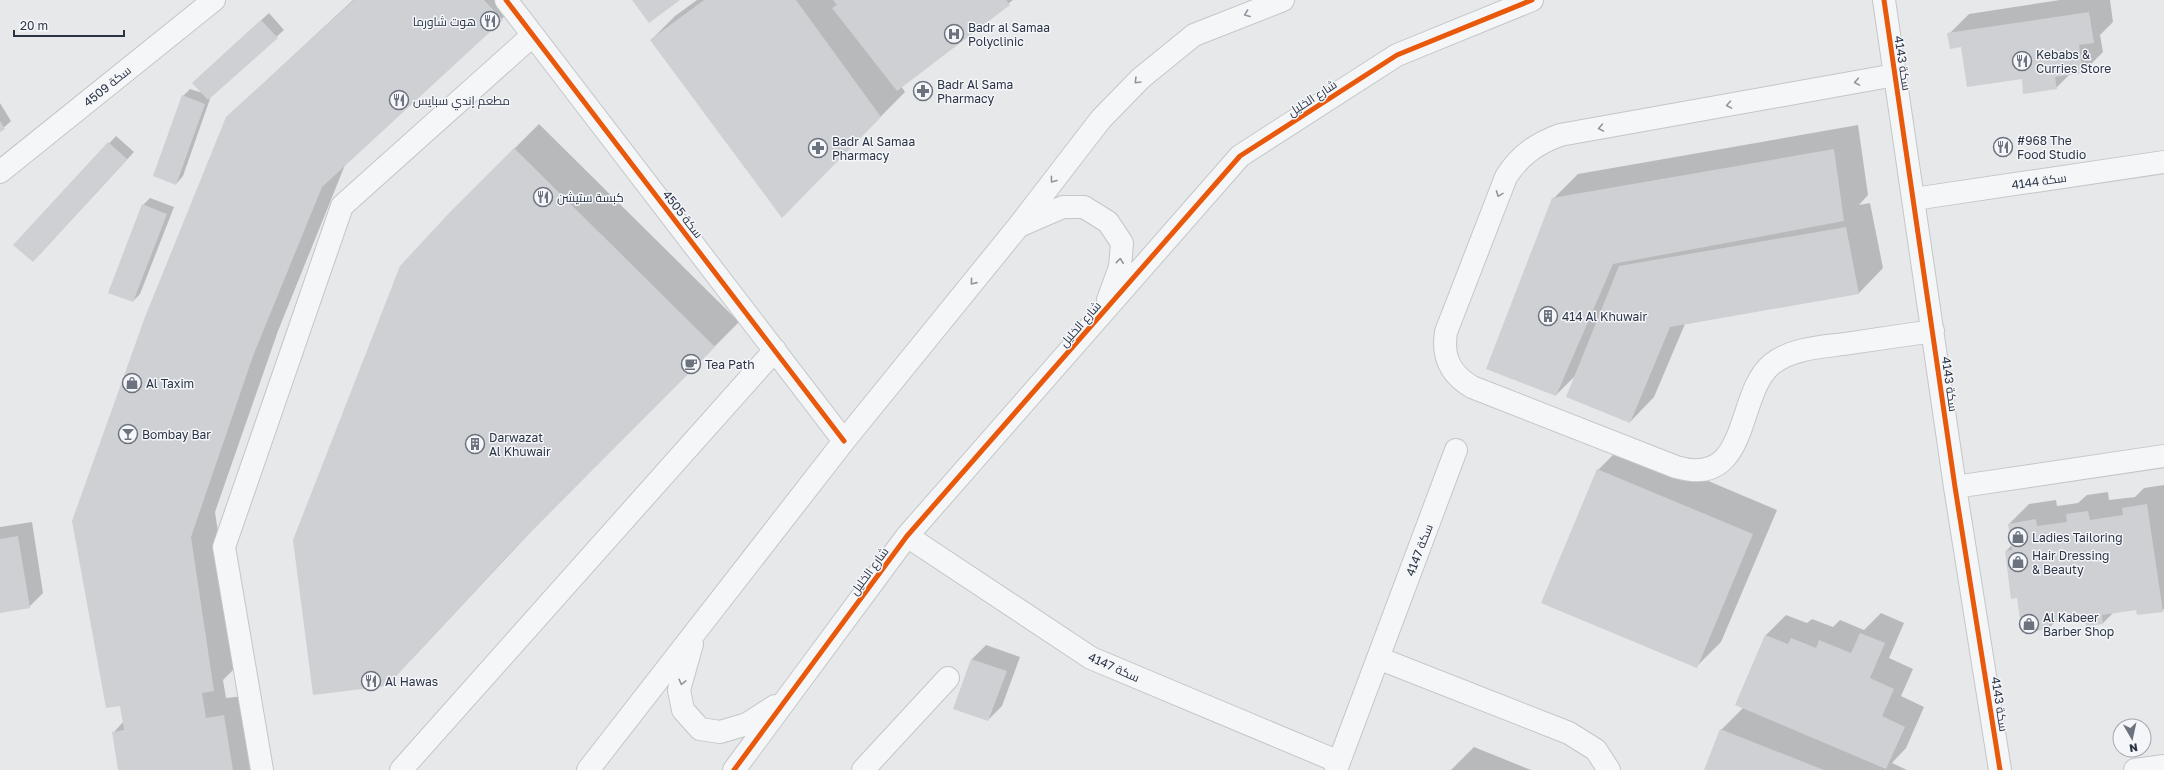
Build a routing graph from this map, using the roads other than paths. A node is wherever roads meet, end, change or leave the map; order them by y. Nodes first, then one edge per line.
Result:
1 (214, 0) edge
2 (506, 0) edge
3 (1283, 0) edge
4 (1532, 0) edge
5 (1884, 0) edge
6 (533, 35) junction
7 (1895, 75) junction
8 (2164, 162) edge
9 (0, 172) edge
10 (1914, 199) junction
11 (1017, 228) junction
12 (1104, 311) junction
13 (1933, 330) junction
14 (775, 350) junction
15 (844, 441) junction
16 (1456, 450) dead end
17 (2164, 456) edge
18 (1955, 487) junction
19 (908, 536) junction
20 (696, 631) junction
21 (1378, 658) junction
22 (948, 678) dead end
23 (787, 698) junction
24 (1338, 766) edge
25 (2164, 766) edge
26 (262, 770) edge
27 (401, 770) edge
28 (588, 770) edge
29 (734, 770) edge
30 (863, 770) edge
31 (1609, 770) edge
32 (2000, 770) edge
33 (2136, 770) edge

1 - 9 street, سكة 4509
2 - 6 street, سكة 4505
3 -> 11 street
4 - 12 street, شارع الخليل
5 - 7 street, سكة 4143
6 - 14 street, سكة 4505
6 - 26 street
7 - 10 street, سكة 4143
7 -> 13 street
8 - 10 street, سكة 4144
10 - 13 street, سكة 4143
12 -> 11 street
11 -> 15 street
12 - 19 street, شارع الخليل
13 - 18 street, سكة 4143
14 - 15 street, سكة 4505
14 - 27 street
15 - 20 street
16 - 21 street, سكة 4147
17 - 18 street
18 - 32 street, سكة 4143
19 - 23 street, شارع الخليل
19 - 24 street, سكة 4147
20 -> 23 street
20 - 28 street
21 - 24 street, سكة 4147
21 - 31 street
22 - 30 street
23 - 29 street, شارع الخليل
25 - 33 street

